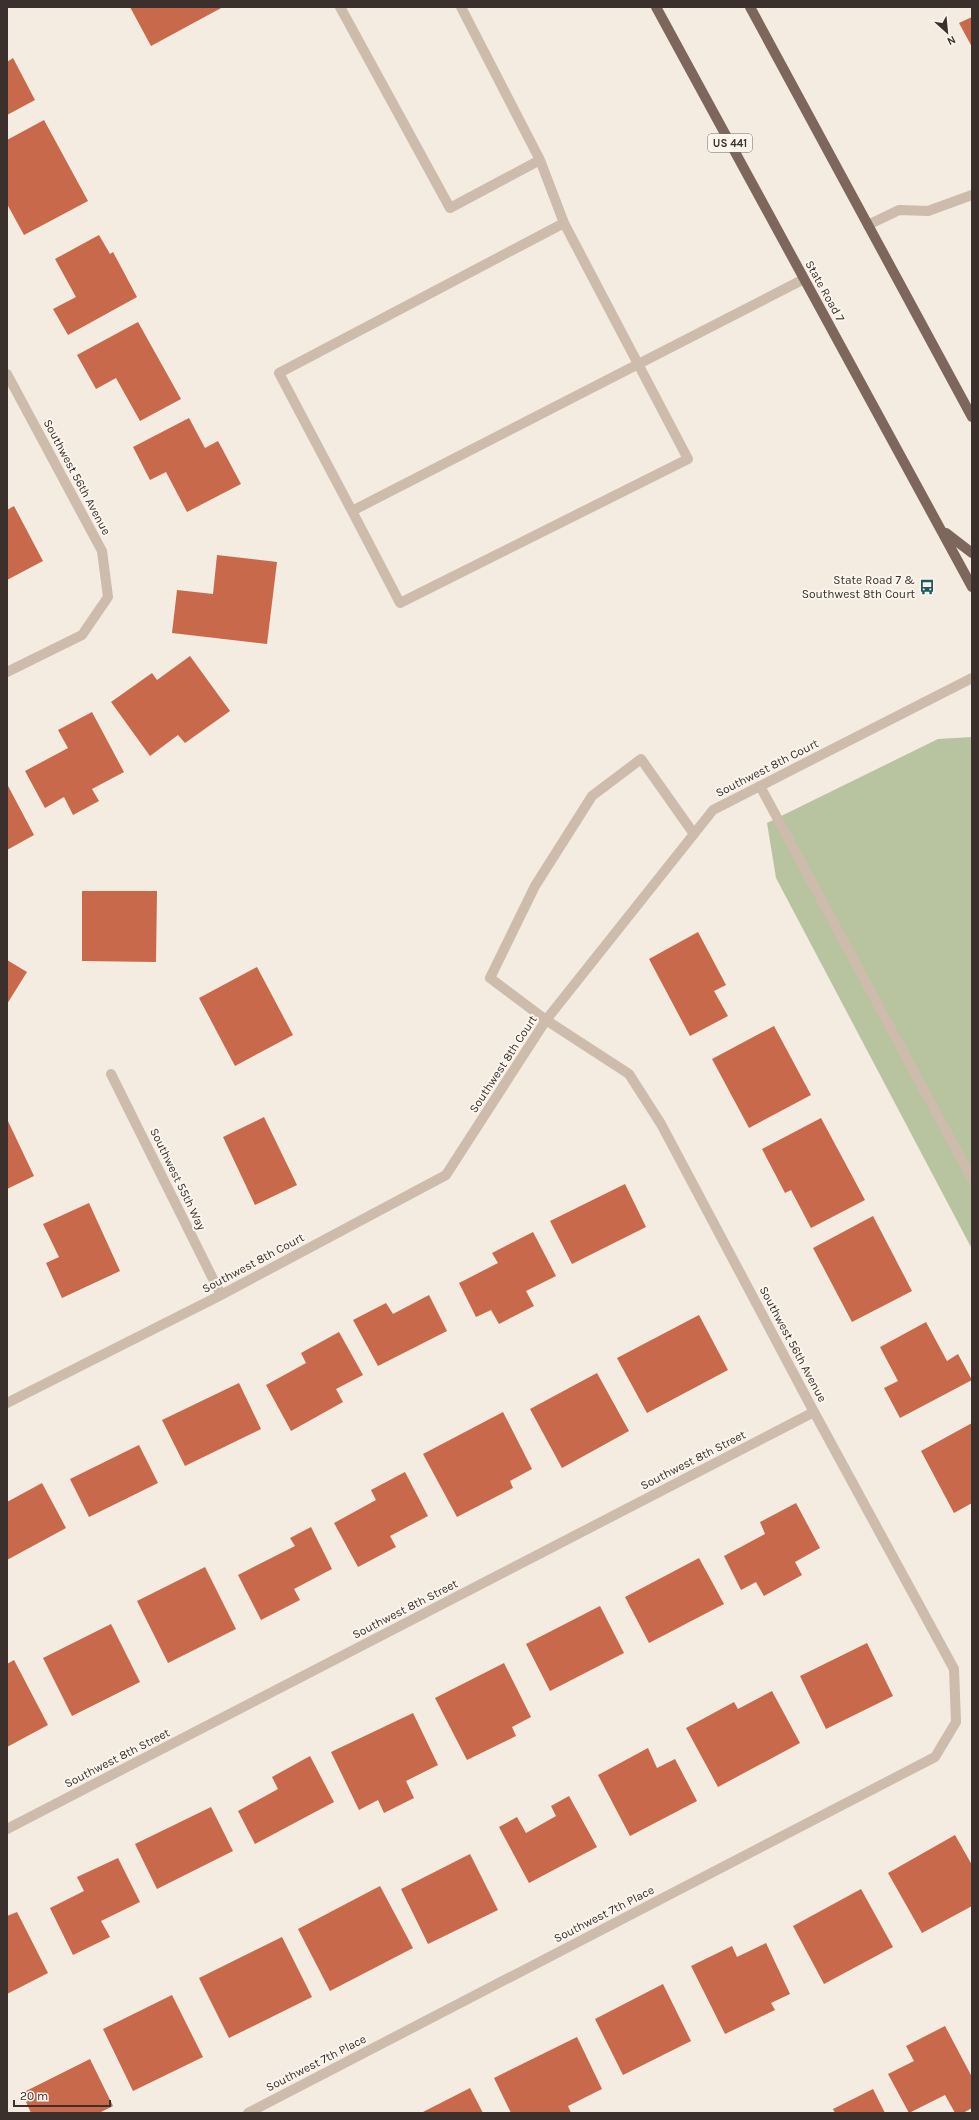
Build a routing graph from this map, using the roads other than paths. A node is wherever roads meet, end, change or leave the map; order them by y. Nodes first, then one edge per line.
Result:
1 (340, 7) edge
2 (461, 7) edge
3 (656, 7) edge
4 (750, 7) edge
5 (540, 160) junction
6 (972, 195) edge
7 (564, 223) junction
8 (868, 225) junction
9 (804, 279) junction
10 (637, 363) junction
11 (7, 374) edge
12 (972, 417) edge
13 (352, 511) junction
14 (942, 530) junction
15 (972, 554) edge
16 (972, 587) edge
17 (7, 672) edge
18 (972, 678) edge
19 (760, 786) junction
20 (694, 834) junction
21 (546, 1020) junction
22 (111, 1074) dead end
23 (972, 1179) edge
24 (221, 1295) junction
25 (7, 1403) edge
26 (814, 1412) junction
27 (956, 1722) joint
28 (7, 1829) edge
29 (248, 2113) edge

1 - 5 street
2 - 5 street
3 - 9 main road, State Road 7 / US 441
4 - 8 main road
5 - 7 street
6 - 8 street
7 - 10 street
7 - 13 street
8 - 12 main road
9 - 10 street
9 - 14 main road, State Road 7 / US 441
10 - 13 street
10 - 13 street
11 - 17 street, Southwest 56th Avenue
14 - 15 main road
14 - 16 main road, State Road 7 / US 441
18 - 19 street, Southwest 8th Court
19 - 20 street, Southwest 8th Court
19 - 23 street
20 - 21 street, Southwest 8th Court
20 - 21 street, Southwest 56th Avenue
21 - 24 street, Southwest 8th Court
21 - 26 street, Southwest 56th Avenue
22 - 24 street, Southwest 55th Way
24 - 25 street, Southwest 8th Court
26 - 27 street, Southwest 56th Avenue
26 - 28 street, Southwest 8th Street
27 - 29 street, Southwest 7th Place

